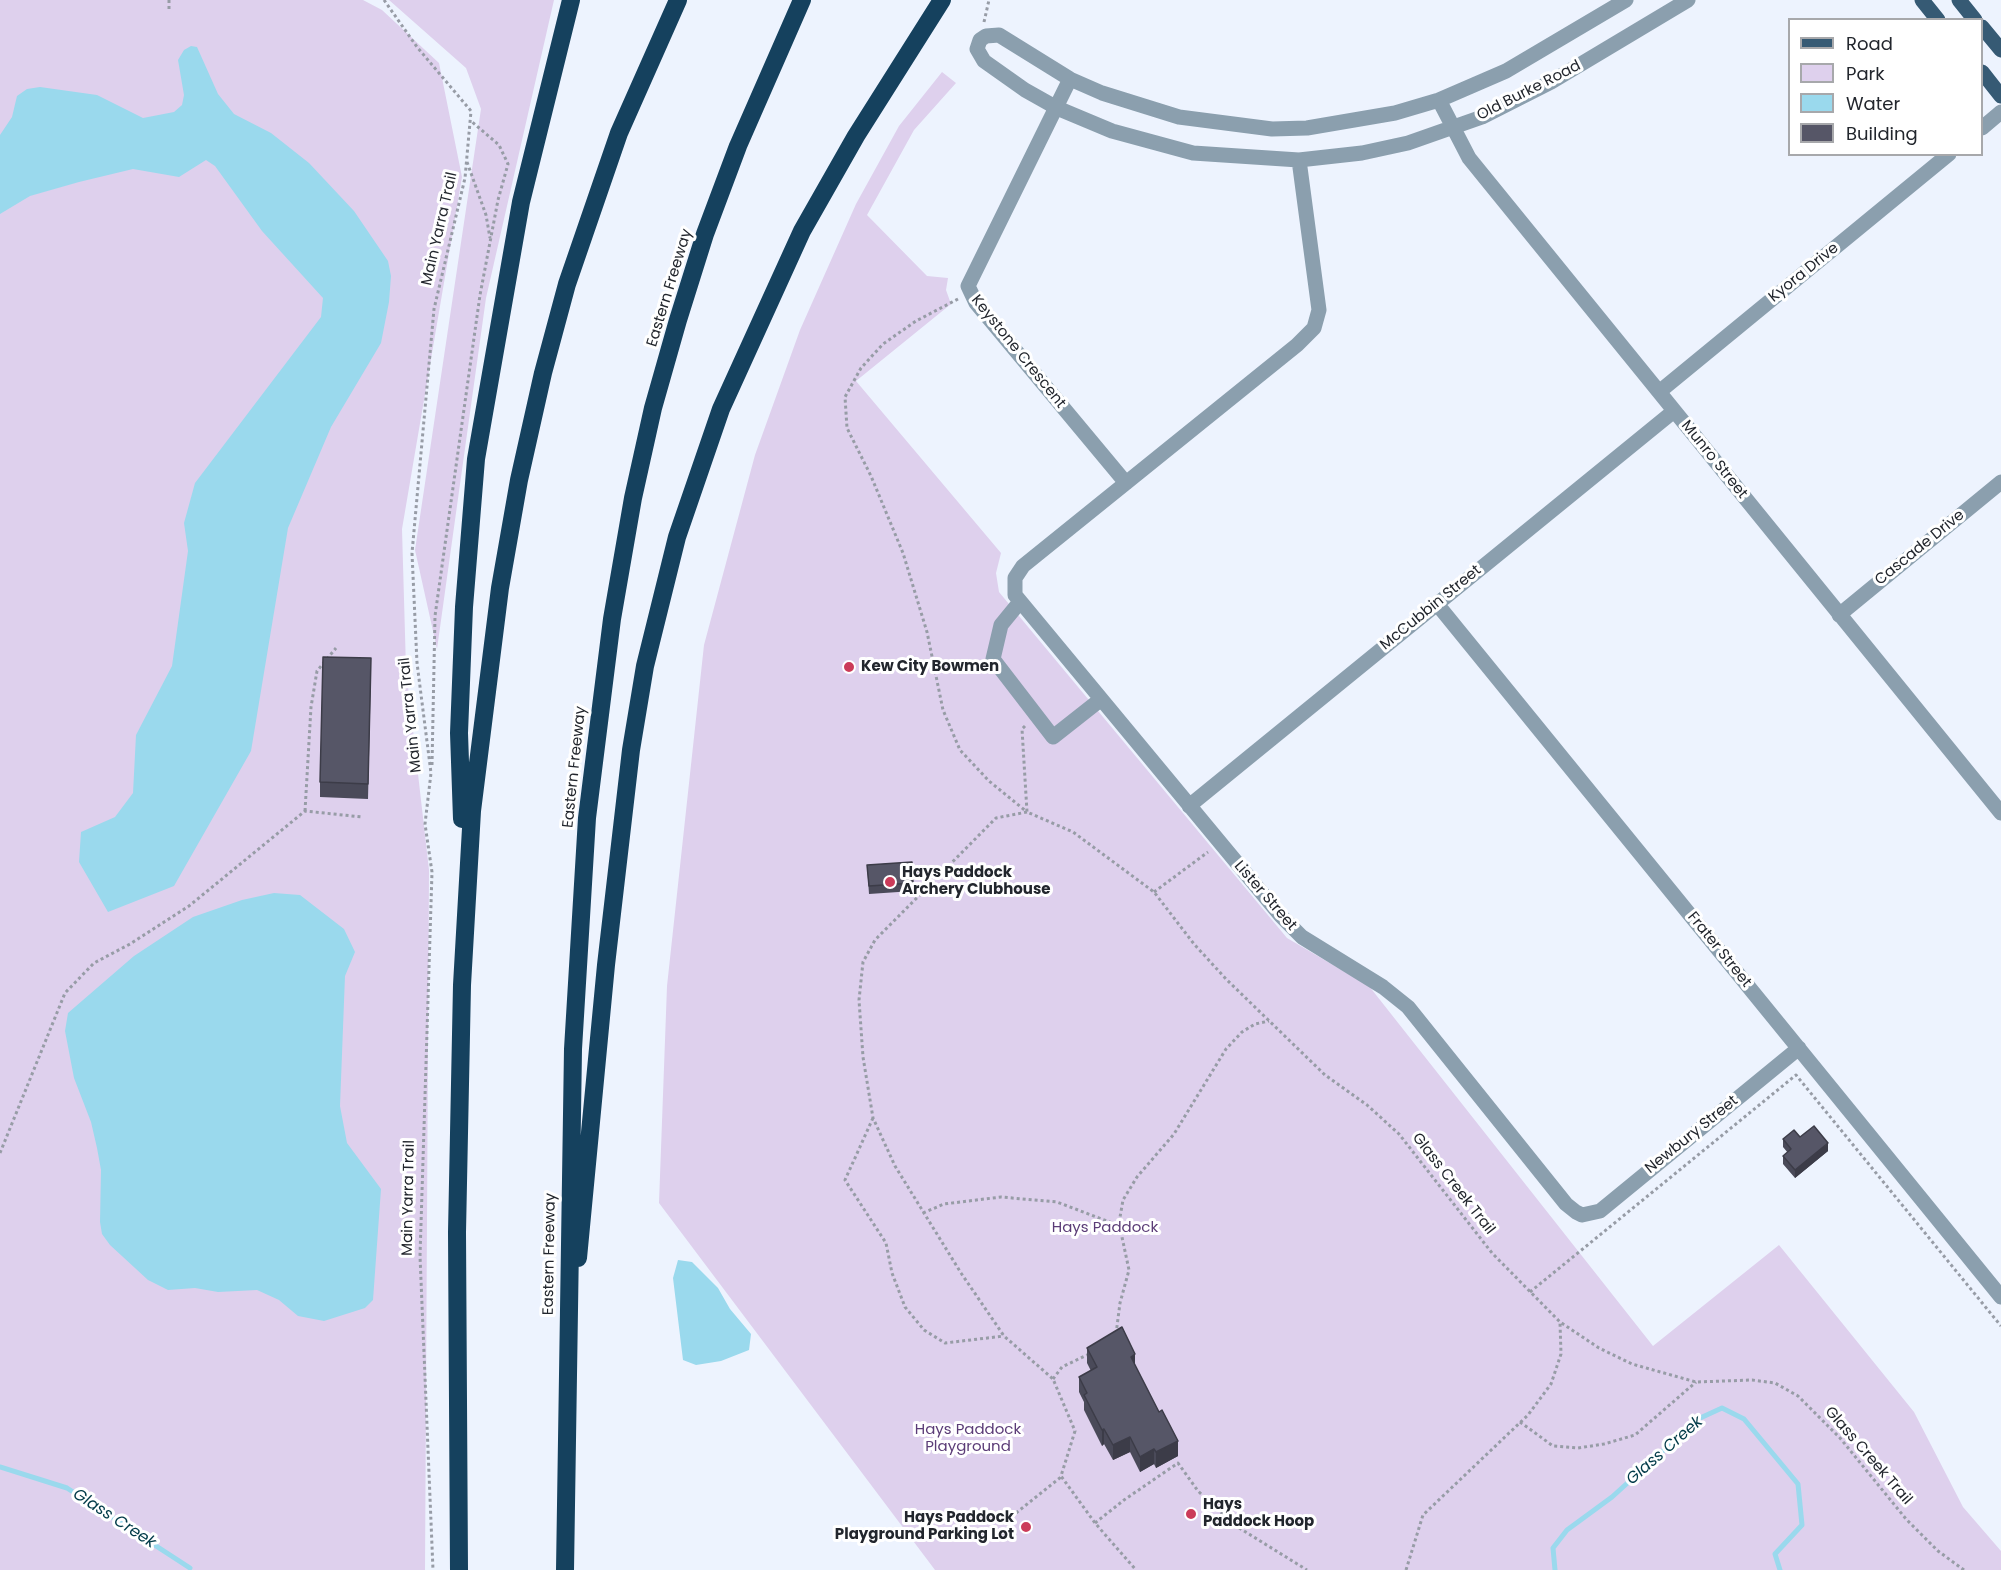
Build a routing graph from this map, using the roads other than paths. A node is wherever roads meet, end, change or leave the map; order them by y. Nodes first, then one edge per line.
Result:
1 (571, 0) edge
2 (678, 0) edge
3 (802, 0) edge
4 (942, 0) edge
5 (1626, 0) edge
6 (1688, 0) edge
7 (1922, 0) edge
8 (1959, 0) edge
9 (1936, 18) edge
10 (1974, 18) edge
11 (1983, 28) edge
12 (2001, 50) edge
13 (1983, 73) edge
14 (1070, 79) junction
15 (2001, 96) edge
16 (1439, 100) junction
17 (1057, 108) junction
18 (2001, 112) edge
19 (1983, 127) edge
20 (1452, 128) junction
21 (1947, 156) edge
22 (1299, 160) junction
23 (1659, 392) junction
24 (1674, 411) junction
25 (2001, 482) edge
26 (1126, 483) junction
27 (1019, 603) junction
28 (1437, 604) junction
29 (1839, 615) junction
30 (1100, 700) junction
31 (1189, 806) junction
32 (2001, 813) edge
33 (464, 926) junction
34 (1799, 1048) junction
35 (1582, 1215) joint
36 (2001, 1297) edge
37 (566, 1395) junction
38 (459, 1570) edge
39 (565, 1570) edge

1 - 33 highway
2 - 33 highway
3 - 37 highway, Eastern Freeway
4 - 37 highway
5 - 16 street, Old Burke Road
6 - 20 street, Old Burke Road
7 - 9 main road
8 - 10 main road
11 - 12 main road
13 - 15 main road
14 - 16 street, Old Burke Road
14 - 17 street, Keystone Crescent
14 - 17 street, Old Burke Road
16 - 20 street, Munro Street
17 - 22 street, Old Burke Road
17 - 26 street, Keystone Crescent
18 - 19 street
20 - 22 street, Old Burke Road
20 - 23 street, Munro Street
21 - 23 street, Kyora Drive
22 - 26 street
23 - 24 street, Munro Street
24 - 28 street, McCubbin Street
24 - 29 street, Munro Street
25 - 29 street, Cascade Drive
26 - 27 street
27 - 30 street, Lister Street
27 - 30 street
28 - 31 street, McCubbin Street
28 - 34 street, Frater Street
29 - 32 street, Munro Street
30 - 31 street, Lister Street
31 - 35 street, Lister Street
33 - 38 highway
34 - 35 street, Newbury Street
34 - 36 street, Frater Street
37 - 39 highway, Eastern Freeway

